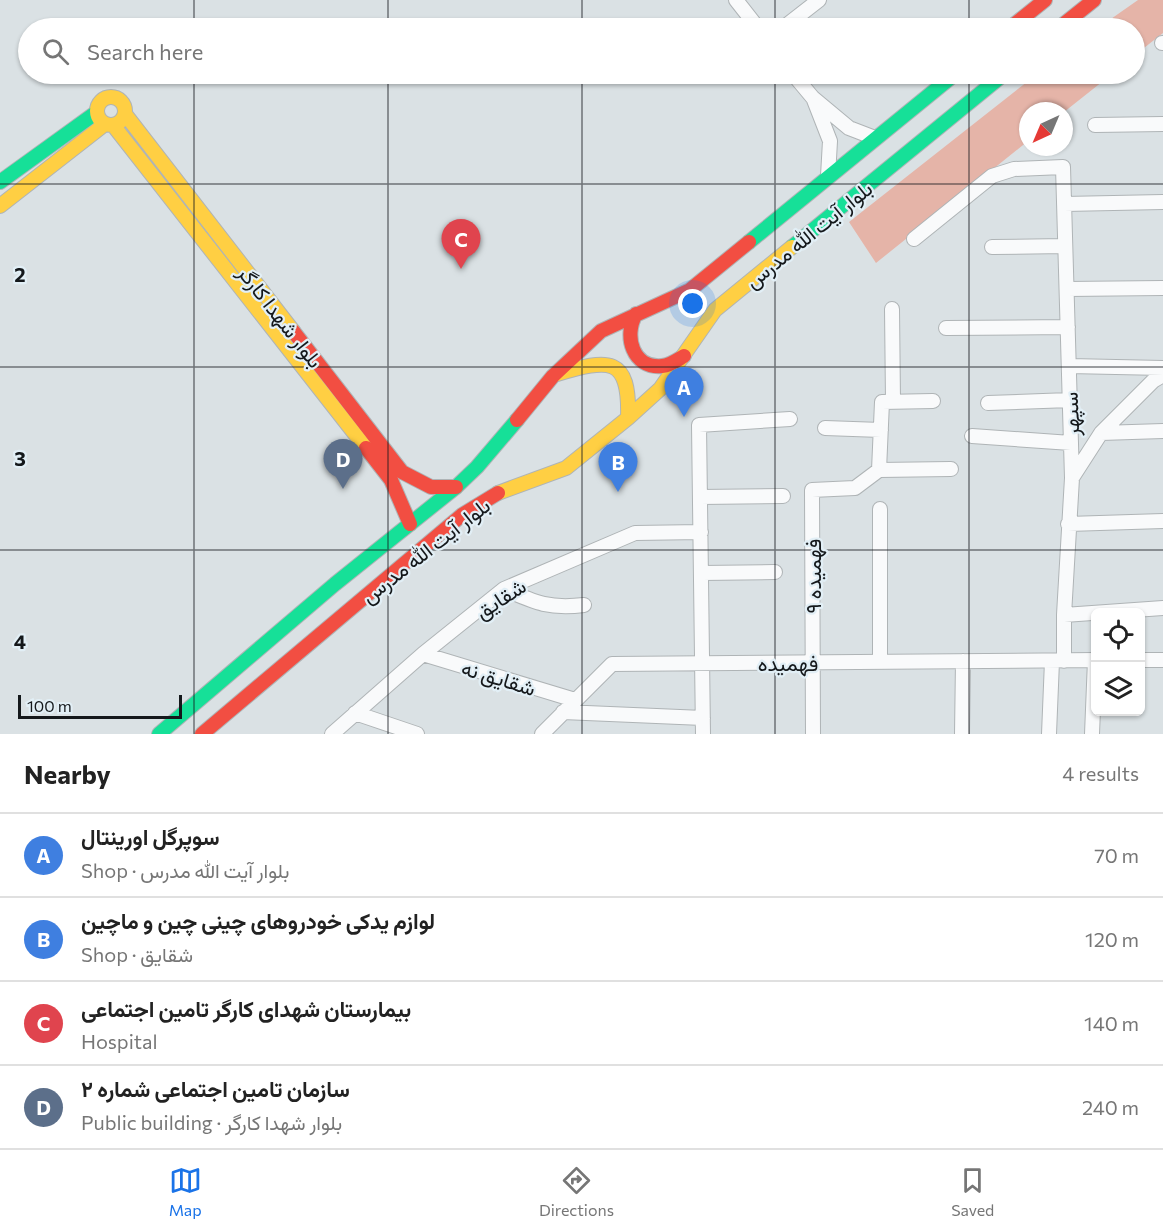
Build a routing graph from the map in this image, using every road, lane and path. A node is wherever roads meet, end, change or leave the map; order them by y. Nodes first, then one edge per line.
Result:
1 (736, 0) edge
2 (819, 0) edge
3 (1045, 0) edge
4 (1094, 0) edge
5 (750, 18) edge
6 (796, 18) edge
7 (1022, 18) edge
8 (1072, 18) edge
9 (801, 84) edge
10 (942, 84) edge
11 (992, 84) edge
12 (813, 99) junction
13 (125, 114) junction
14 (105, 120) junction
15 (1163, 124) edge
16 (1095, 125) dead end
17 (875, 138) junction
18 (828, 176) junction
19 (0, 182) edge
20 (1163, 202) edge
21 (1064, 204) junction
22 (0, 206) edge
23 (914, 239) dead end
24 (1065, 246) junction
25 (992, 247) dead end
26 (1163, 288) edge
27 (1067, 289) junction
28 (892, 309) dead end
29 (636, 314) junction
30 (1068, 327) junction
31 (946, 328) dead end
32 (684, 356) junction
33 (1069, 366) junction
34 (1163, 368) edge
35 (1163, 375) edge
36 (553, 376) junction
37 (1070, 400) junction
38 (893, 401) junction
39 (933, 401) dead end
40 (988, 403) dead end
41 (628, 418) junction
42 (790, 419) dead end
43 (825, 428) dead end
44 (882, 430) junction
45 (1163, 431) edge
46 (1101, 433) junction
47 (972, 436) dead end
48 (1071, 443) junction
49 (951, 469) dead end
50 (879, 470) junction
51 (1072, 478) junction
52 (456, 487) junction
53 (783, 496) dead end
54 (700, 497) junction
55 (880, 509) dead end
56 (1163, 521) edge
57 (410, 524) junction
58 (1068, 524) junction
59 (701, 532) junction
60 (775, 572) dead end
61 (702, 573) junction
62 (504, 589) junction
63 (584, 605) dead end
64 (1163, 608) edge
65 (1064, 615) junction
66 (423, 654) junction
67 (1091, 660) edge
68 (1145, 660) edge
69 (1163, 660) edge
70 (963, 661) junction
71 (1058, 661) junction
72 (812, 662) junction
73 (880, 662) junction
74 (1095, 662) edge
75 (703, 663) junction
76 (575, 700) junction
77 (563, 712) junction
78 (355, 713) junction
79 (703, 718) junction
80 (159, 734) edge
81 (202, 734) edge
82 (332, 734) edge
83 (417, 734) edge
84 (542, 734) edge
85 (703, 734) edge
86 (813, 734) edge
87 (962, 734) edge
88 (1049, 734) edge
89 (1092, 734) edge

1 - 5 street
2 - 6 street
3 - 7 main road
4 - 8 main road
9 - 12 street
10 - 17 main road, بلوار آیت الله مدرس
11 - 32 main road, بلوار آیت الله مدرس
12 - 17 street
12 - 18 street
13 - 14 main road
13 - 14 main road
13 - 52 main road, بلوار شهدا کارگر
14 - 19 main road
14 - 22 main road
14 - 57 main road, بلوار شهدا کارگر
15 - 16 street
17 - 18 main road, بلوار آیت الله مدرس
18 - 29 main road, بلوار آیت الله مدرس
20 - 21 street
21 - 23 street, سپهر
21 - 24 street, سپهر
24 - 25 street
24 - 27 street, سپهر
26 - 27 street
27 - 30 street, سپهر
28 - 38 street
29 - 32 main road
29 - 36 main road, بلوار آیت الله مدرس
30 - 31 street
30 - 33 street, سپهر
32 - 41 main road, بلوار آیت الله مدرس
33 - 34 street
33 - 37 street, سپهر
35 - 46 street
36 - 41 main road
36 - 52 main road, بلوار آیت الله مدرس
37 - 40 street
37 - 48 street, سپهر
38 - 39 street
38 - 44 street
41 - 81 main road, بلوار آیت الله مدرس
42 - 54 street
43 - 44 street
44 - 50 street
45 - 46 street
46 - 51 street
47 - 48 street
48 - 51 street, سپهر
49 - 50 street
50 - 72 street, فهمیده ۹
51 - 58 street, سپهر
52 - 57 main road, بلوار آیت الله مدرس
53 - 54 street
54 - 59 street
55 - 73 street
56 - 58 street
57 - 80 main road, بلوار آیت الله مدرس
58 - 65 street, سپهر
59 - 61 street
59 - 62 street, شقایق
60 - 61 street
61 - 75 street
62 - 63 street
62 - 66 street, شقایق
64 - 65 street
65 - 71 street, سپهر
66 - 76 street, شقایق نه
66 - 78 street, شقایق
67 - 71 street, فهمیده
68 - 69 street
70 - 71 street, فهمیده
70 - 73 street, فهمیده
70 - 87 street
71 - 88 street, سپهر
72 - 73 street, فهمیده
72 - 75 street, فهمیده
72 - 86 street, فهمیده ۹
74 - 89 street
75 - 76 street, فهمیده
75 - 79 street
76 - 77 street, فهمیده
77 - 79 street
77 - 84 street, فهمیده
78 - 82 street, شقایق
78 - 83 street
79 - 85 street

